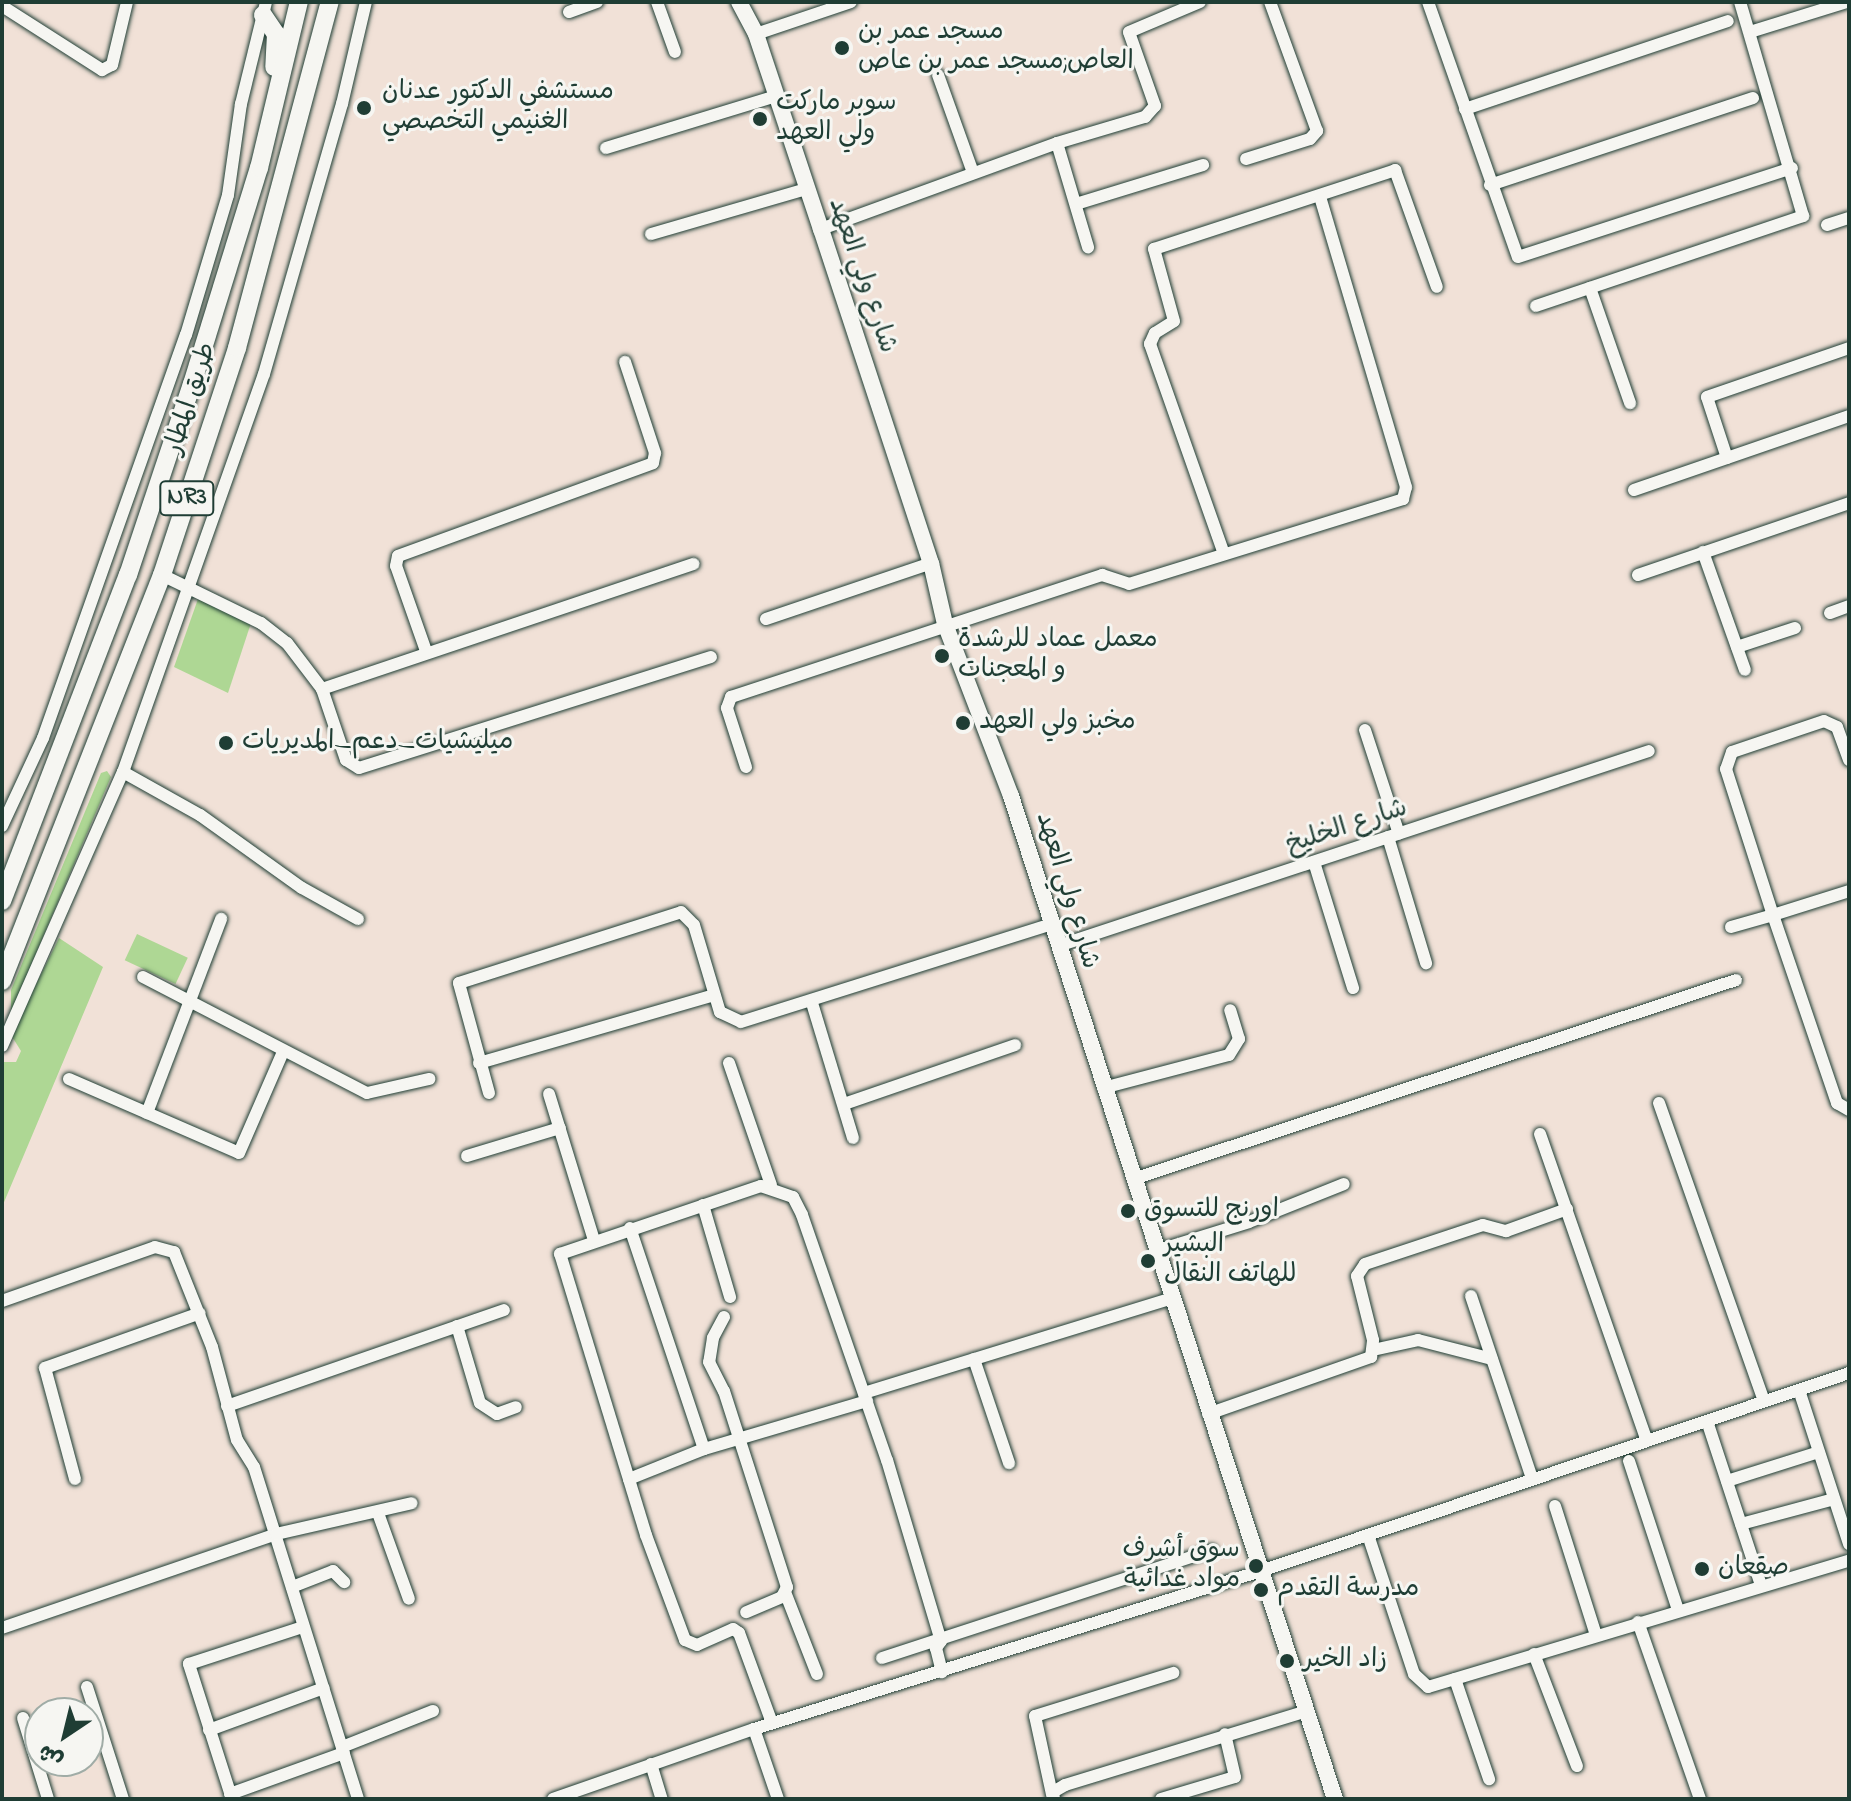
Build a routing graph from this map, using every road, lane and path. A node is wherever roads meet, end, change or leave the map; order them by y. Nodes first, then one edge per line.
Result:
1 (127, 2) edge
2 (299, 2) edge
3 (330, 2) edge
4 (366, 2) edge
5 (597, 2) edge
6 (657, 2) edge
7 (739, 2) edge
8 (851, 2) edge
9 (1200, 2) edge
10 (1270, 2) edge
11 (1428, 2) edge
12 (1740, 2) edge
13 (1847, 2) edge
14 (2, 6) edge
15 (819, 7) edge
16 (264, 8) edge
17 (569, 12) dead end
18 (1728, 21) dead end
19 (1750, 32) junction
20 (756, 34) junction
21 (675, 52) dead end
22 (938, 75) dead end
23 (776, 96) junction
24 (1753, 98) dead end
25 (1465, 109) junction
26 (267, 138) junction
27 (1057, 143) junction
28 (606, 148) dead end
29 (1246, 159) dead end
30 (1203, 165) dead end
31 (1792, 168) junction
32 (973, 173) junction
33 (1490, 185) junction
34 (806, 189) junction
35 (1320, 196) junction
36 (1076, 204) junction
37 (1849, 218) edge
38 (1827, 225) dead end
39 (821, 229) junction
40 (651, 234) dead end
41 (1088, 247) dead end
42 (1437, 287) dead end
43 (1590, 288) junction
44 (1536, 306) dead end
45 (1849, 348) edge
46 (625, 362) dead end
47 (1630, 403) dead end
48 (1849, 416) edge
49 (1727, 458) junction
50 (1634, 490) dead end
51 (1849, 503) edge
52 (1703, 552) junction
53 (1224, 554) junction
54 (931, 563) junction
55 (694, 564) dead end
56 (162, 575) junction
57 (1638, 575) dead end
58 (189, 588) junction
59 (1849, 606) edge
60 (1830, 613) dead end
61 (766, 619) dead end
62 (945, 624) junction
63 (1795, 628) dead end
64 (1737, 647) junction
65 (426, 651) junction
66 (711, 657) dead end
67 (1745, 670) dead end
68 (322, 689) junction
69 (1365, 730) dead end
70 (1649, 751) dead end
71 (1849, 760) edge
72 (746, 767) dead end
73 (123, 772) junction
74 (2, 826) edge
75 (1393, 835) junction
76 (1314, 862) junction
77 (1849, 891) edge
78 (2, 901) edge
79 (1773, 915) junction
80 (221, 919) dead end
81 (358, 919) dead end
82 (1051, 924) junction
83 (1731, 927) dead end
84 (1058, 946) junction
85 (1426, 963) dead end
86 (143, 977) dead end
87 (1736, 980) dead end
88 (2, 981) edge
89 (1353, 988) dead end
90 (714, 995) junction
91 (190, 1002) junction
92 (812, 1003) junction
93 (1230, 1010) dead end
94 (1015, 1045) dead end
95 (2, 1046) edge
96 (283, 1052) junction
97 (479, 1063) junction
98 (729, 1063) dead end
99 (69, 1079) dead end
100 (429, 1079) dead end
101 (1103, 1088) junction
102 (489, 1093) dead end
103 (549, 1094) dead end
104 (1659, 1103) dead end
105 (844, 1104) junction
106 (147, 1113) junction
107 (1848, 1116) edge
108 (560, 1128) junction
109 (1540, 1134) dead end
110 (853, 1138) dead end
111 (467, 1156) dead end
112 (1133, 1179) junction
113 (1344, 1184) dead end
114 (771, 1185) junction
115 (703, 1205) junction
116 (1567, 1209) junction
117 (630, 1228) junction
118 (594, 1240) junction
119 (1156, 1251) junction
120 (1471, 1296) dead end
121 (730, 1297) dead end
122 (1172, 1298) junction
123 (2, 1301) edge
124 (504, 1310) dead end
125 (200, 1313) junction
126 (724, 1317) dead end
127 (457, 1326) junction
128 (1373, 1350) junction
129 (974, 1359) junction
130 (1492, 1359) junction
131 (1849, 1373) edge
132 (1799, 1390) junction
133 (866, 1397) junction
134 (1764, 1401) junction
135 (227, 1406) junction
136 (516, 1407) dead end
137 (1208, 1414) junction
138 (1707, 1421) junction
139 (740, 1439) junction
140 (1647, 1441) junction
141 (704, 1449) junction
142 (1819, 1452) junction
143 (1629, 1461) dead end
144 (1009, 1463) dead end
145 (1532, 1478) junction
146 (75, 1479) dead end
147 (629, 1479) junction
148 (1727, 1481) junction
149 (1834, 1499) junction
150 (412, 1503) dead end
151 (1555, 1506) dead end
152 (378, 1513) junction
153 (1741, 1524) junction
154 (276, 1534) junction
155 (1368, 1535) junction
156 (1848, 1535) edge
157 (1212, 1550) dead end
158 (1849, 1561) edge
159 (1261, 1571) junction
160 (344, 1582) dead end
161 (1761, 1585) junction
162 (292, 1587) junction
163 (785, 1592) junction
164 (409, 1599) dead end
165 (1678, 1610) junction
166 (746, 1612) dead end
167 (1638, 1622) junction
168 (303, 1627) junction
169 (2, 1628) edge
170 (1596, 1635) junction
171 (941, 1641) junction
172 (1534, 1654) junction
173 (882, 1658) dead end
174 (942, 1672) junction
175 (1173, 1673) dead end
176 (817, 1674) dead end
177 (1455, 1679) junction
178 (87, 1687) dead end
179 (324, 1688) junction
180 (433, 1711) dead end
181 (1307, 1711) junction
182 (23, 1718) dead end
183 (772, 1723) junction
184 (754, 1729) junction
185 (209, 1730) junction
186 (1225, 1734) junction
187 (343, 1750) junction
188 (651, 1764) junction
189 (1577, 1766) dead end
190 (1489, 1779) dead end
191 (231, 1796) edge
192 (48, 1799) edge
193 (123, 1799) edge
194 (358, 1799) edge
195 (553, 1799) edge
196 (662, 1799) edge
197 (778, 1799) edge
198 (1053, 1799) edge
199 (1161, 1799) edge
200 (1335, 1799) edge
201 (1700, 1799) edge

1 - 14 street
2 - 26 highway, طريق المطار / NR3
3 - 56 highway, طريق المطار / NR3
4 - 58 street
5 - 17 street
6 - 21 street
7 - 20 main road, شارع ولي العهد
8 - 15 street
9 - 27 street
10 - 29 street
11 - 25 street
12 - 19 street
13 - 19 street
15 - 20 street
16 - 26 highway
16 - 74 street
18 - 25 street
19 - 31 street
20 - 23 main road, شارع ولي العهد
22 - 32 street
23 - 28 street
23 - 34 main road, شارع ولي العهد
24 - 33 street
25 - 33 street
26 - 78 highway, طريق المطار / NR3
27 - 32 street
27 - 36 street
30 - 36 street
31 - 33 street
31 - 43 street
32 - 39 street
34 - 39 main road, شارع ولي العهد
34 - 40 street
35 - 42 street
35 - 53 street
35 - 53 street
36 - 41 street
37 - 38 street
39 - 54 main road, شارع ولي العهد
43 - 44 street
43 - 47 street
45 - 49 street
46 - 65 street
48 - 49 street
49 - 50 street
51 - 52 street
52 - 57 street
52 - 64 street
53 - 62 street
54 - 61 street
54 - 62 main road, شارع ولي العهد
55 - 65 street
56 - 58 street
56 - 88 highway, طريق المطار / NR3
58 - 68 street
58 - 73 street
59 - 60 street
62 - 72 street
62 - 82 main road, شارع ولي العهد
63 - 64 street
64 - 67 street
65 - 68 street
66 - 68 street
69 - 75 street
70 - 75 street, شارع الخليخ
71 - 79 street
73 - 81 street
73 - 95 street
75 - 76 street, شارع الخليخ
75 - 85 street
76 - 84 street, شارع الخليخ
76 - 89 street
77 - 79 street
79 - 83 street
79 - 107 street
80 - 91 street
82 - 84 main road, شارع ولي العهد
82 - 92 street
84 - 101 main road, شارع ولي العهد
86 - 91 street
87 - 112 street
90 - 92 street
90 - 97 street
90 - 97 street
91 - 96 street
91 - 106 street
92 - 105 street
93 - 101 street
94 - 105 street
96 - 100 street
96 - 106 street
97 - 102 street
98 - 114 street
99 - 106 street
101 - 112 main road, شارع ولي العهد
103 - 108 street
104 - 134 street
105 - 110 street
108 - 111 street
108 - 118 street
109 - 116 street
112 - 119 main road, شارع ولي العهد
113 - 119 street
114 - 115 street
114 - 133 street
115 - 117 street
115 - 121 street
116 - 128 street
116 - 140 street
117 - 118 street
117 - 141 street
118 - 147 street
119 - 122 main road, شارع ولي العهد
120 - 130 street
122 - 129 street
122 - 137 main road, شارع ولي العهد
123 - 125 street
124 - 127 street
125 - 135 street
125 - 146 street
126 - 139 street
127 - 135 street
127 - 136 street
128 - 130 street
128 - 137 street
129 - 133 street
129 - 144 street
130 - 145 street
131 - 132 street
132 - 134 street
132 - 142 street
133 - 139 street
133 - 171 street
134 - 138 street
135 - 154 street
137 - 159 main road, شارع ولي العهد
138 - 140 street
138 - 148 street
139 - 141 street
139 - 163 street
140 - 145 street
141 - 147 street
142 - 148 street
142 - 149 street
143 - 165 street
145 - 155 street
147 - 183 street
148 - 153 street
149 - 153 street
149 - 156 street
150 - 152 street
151 - 170 street
152 - 154 street
152 - 164 street
153 - 161 street
154 - 162 street
154 - 169 street
155 - 159 street
155 - 177 street
157 - 171 street
158 - 161 street
159 - 174 street
159 - 181 main road, شارع ولي العهد
160 - 162 street
161 - 165 street
162 - 168 street
163 - 166 street
163 - 176 street
165 - 167 street
167 - 170 street
167 - 201 street
168 - 179 street
168 - 185 street
170 - 172 street
171 - 173 street
171 - 174 street
172 - 177 street
172 - 189 street
174 - 183 street
175 - 198 street
177 - 190 street
178 - 193 street
179 - 185 street
179 - 187 street
180 - 187 street
181 - 186 street
181 - 200 main road, شارع ولي العهد
182 - 192 street
183 - 184 street
184 - 188 street
184 - 197 street
185 - 191 street
186 - 198 street
186 - 199 street
187 - 191 street
187 - 194 street
188 - 195 street
188 - 196 street

